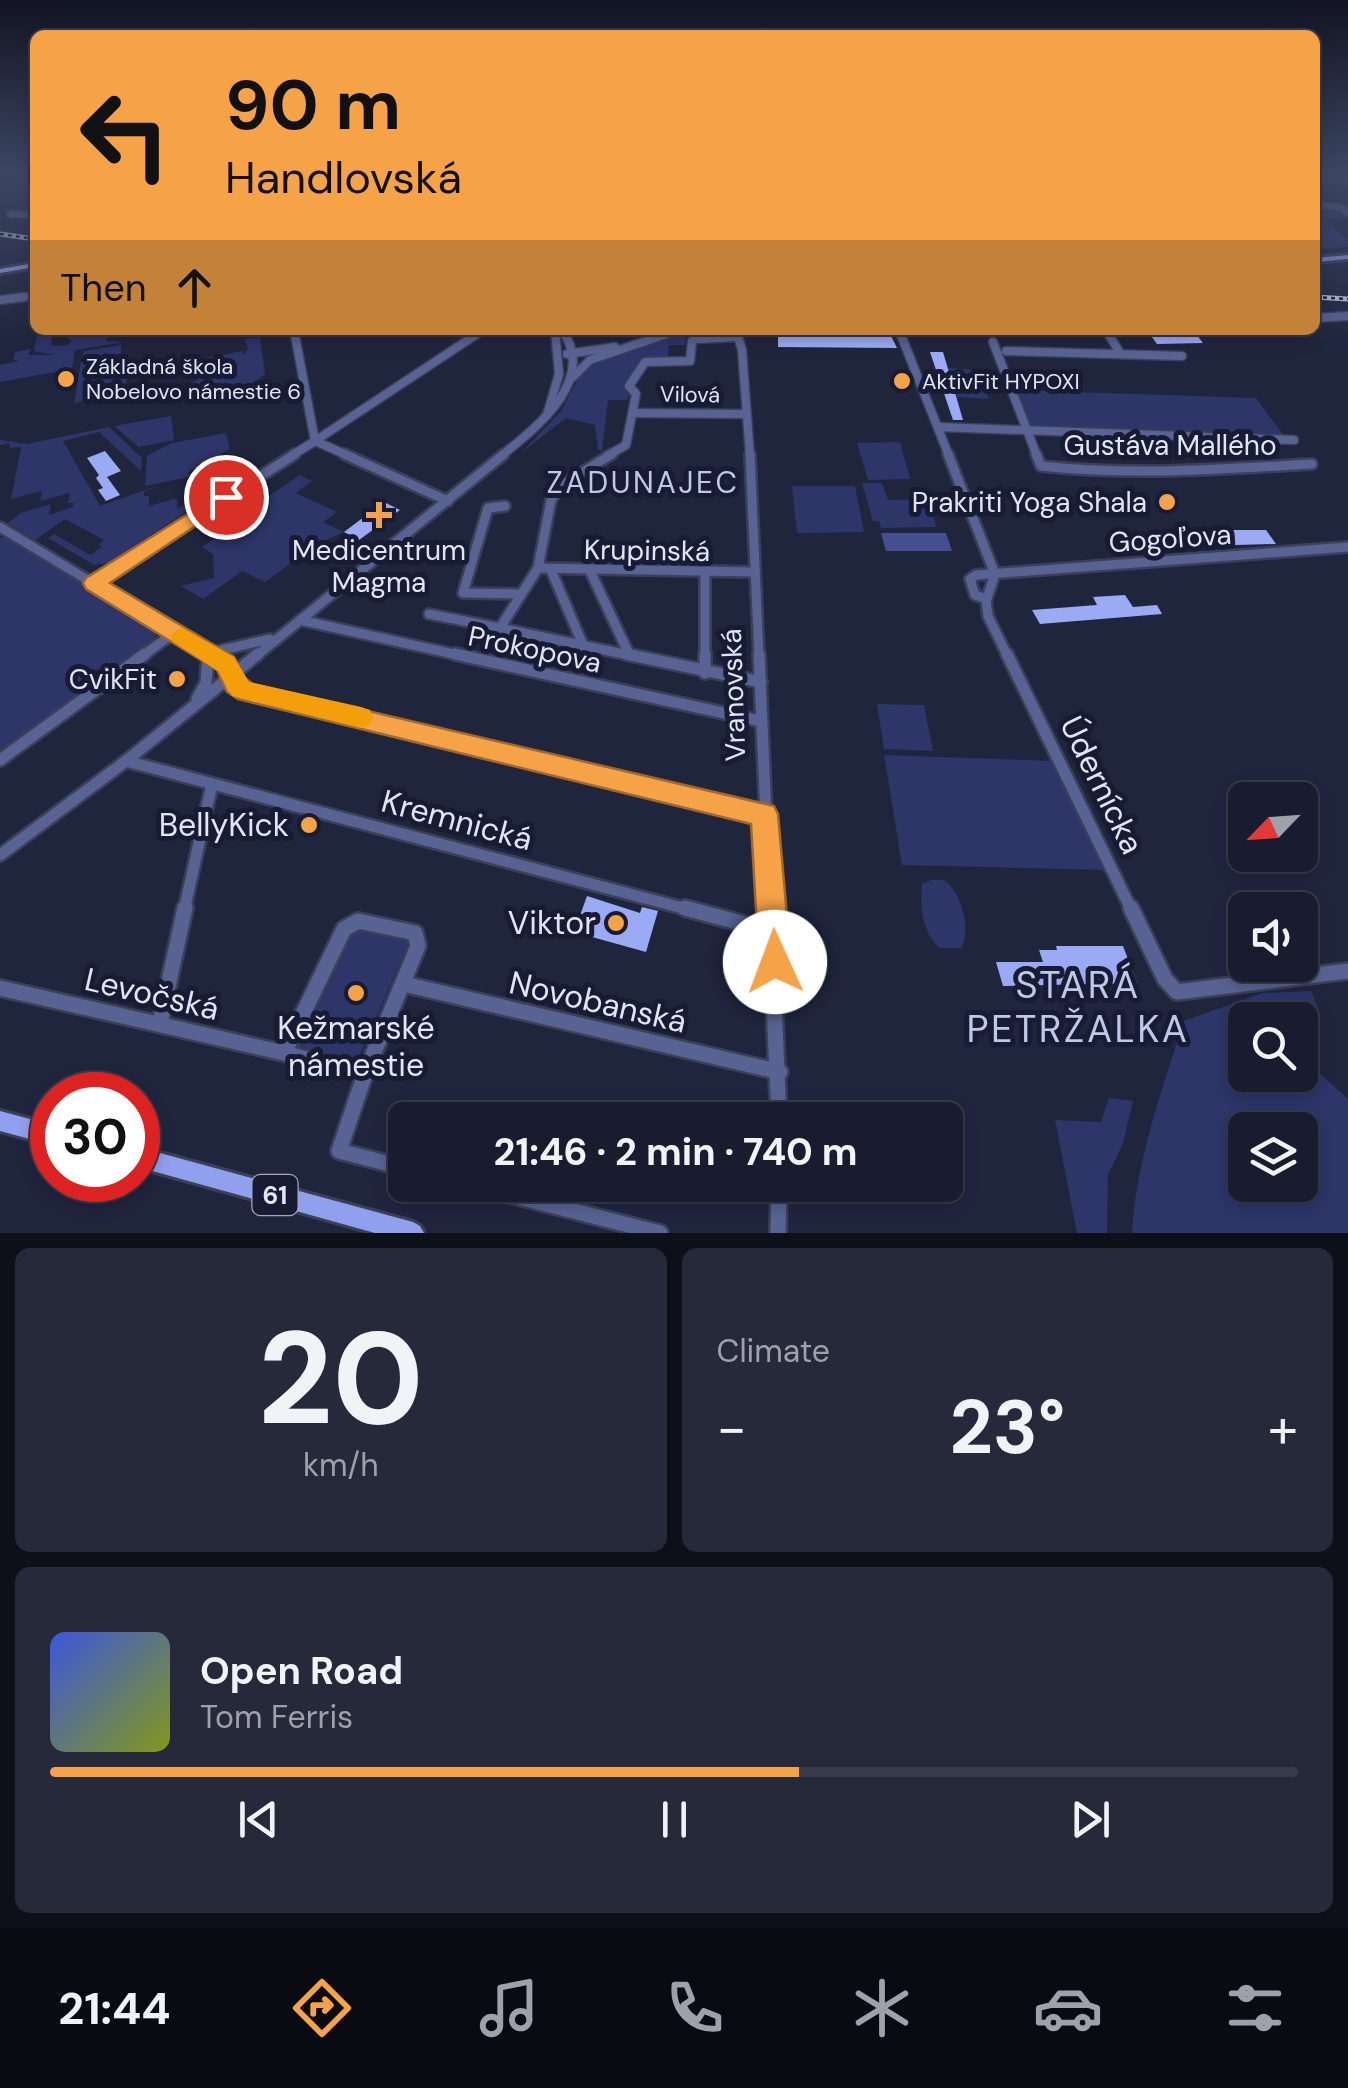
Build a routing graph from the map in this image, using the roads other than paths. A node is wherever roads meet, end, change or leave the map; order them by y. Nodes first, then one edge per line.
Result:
1 (1348, 257) edge
2 (1320, 258) edge
3 (30, 263) edge
4 (0, 269) edge
5 (30, 296) edge
6 (0, 300) edge
7 (1348, 316) edge
8 (1320, 318) edge
9 (295, 335) edge
10 (475, 335) edge
11 (559, 335) edge
12 (560, 335) edge
13 (566, 335) edge
14 (663, 335) edge
15 (726, 335) edge
16 (737, 335) edge
17 (902, 335) edge
18 (1109, 335) edge
19 (570, 338) junction
20 (993, 342) dead end
21 (630, 346) junction
22 (592, 348) junction
23 (1006, 350) dead end
24 (573, 352) junction
25 (613, 352) junction
26 (1120, 353) junction
27 (1182, 356) dead end
28 (559, 362) junction
29 (570, 382) junction
30 (634, 414) junction
31 (746, 414) junction
32 (547, 415) junction
33 (938, 428) junction
34 (1027, 430) junction
35 (1294, 440) dead end
36 (315, 441) junction
37 (1312, 464) dead end
38 (448, 501) junction
39 (505, 506) dead end
40 (0, 528) edge
41 (1348, 547) edge
42 (538, 568) junction
43 (551, 570) junction
44 (590, 571) junction
45 (755, 572) junction
46 (706, 573) junction
47 (995, 574) junction
48 (94, 583) junction
49 (518, 594) junction
50 (987, 599) junction
51 (429, 614) dead end
52 (300, 620) junction
53 (500, 628) junction
54 (286, 631) junction
55 (175, 632) junction
56 (583, 645) junction
57 (208, 652) junction
58 (630, 656) junction
59 (705, 673) junction
60 (232, 674) junction
61 (760, 682) junction
62 (186, 712) junction
63 (760, 722) junction
64 (0, 760) edge
65 (126, 761) junction
66 (212, 784) junction
67 (764, 814) junction
68 (0, 855) edge
69 (774, 932) junction
70 (1348, 971) edge
71 (404, 984) junction
72 (2, 987) edge
73 (160, 1023) junction
74 (284, 1053) junction
75 (780, 1072) junction
76 (366, 1074) junction
77 (780, 1102) edge
78 (0, 1121) edge
79 (30, 1129) edge
80 (160, 1164) edge
81 (388, 1164) edge
82 (539, 1202) edge
83 (779, 1202) edge
84 (413, 1233) edge
85 (660, 1233) edge
86 (778, 1233) edge

1 - 2 main road
3 - 4 main road
5 - 6 street
7 - 8 street
9 - 36 street
10 - 36 street
11 - 28 street
12 - 24 street
13 - 19 street
14 - 21 street
15 - 30 street, Vilová
16 - 31 street, Vranovská
17 - 33 street
18 - 26 street
19 - 22 street
19 - 24 street
20 - 34 street, Gustáva Mallého
21 - 22 street
21 - 25 street
22 - 24 street
23 - 26 street
24 - 25 street
24 - 28 street
24 - 29 street
25 - 29 street
26 - 27 street
28 - 32 street
29 - 32 street
30 - 31 street, Vilová
30 - 42 street, Vilová
31 - 45 street, Vranovská
32 - 38 street
33 - 34 street
33 - 47 street
34 - 35 street
34 - 37 street, Gustáva Mallého
36 - 38 street
36 - 48 street
38 - 52 street
39 - 49 street
40 - 48 street
41 - 47 street, Gogoľova
42 - 43 street, Krupinská
42 - 49 street, Vilová
43 - 44 street, Krupinská
43 - 56 street
44 - 46 street, Krupinská
44 - 58 street
45 - 46 street, Krupinská
45 - 61 street, Vranovská
46 - 59 street
47 - 50 street
47 - 50 street, Údernícka
48 - 55 street
49 - 53 street, Vilová
50 - 70 street, Údernícka
51 - 53 street
52 - 54 street
52 - 63 street, Prokopova
53 - 56 street
54 - 57 street
54 - 60 street
55 - 57 street
55 - 64 street
56 - 58 street
57 - 60 street
57 - 62 street
58 - 59 street
59 - 61 street
60 - 62 street
60 - 67 street
61 - 63 street, Vranovská
62 - 65 street
63 - 67 street, Vranovská
65 - 66 street, Kremnická
65 - 68 street
66 - 69 street, Kremnická
66 - 73 street
67 - 69 street, Vranovská
69 - 75 street, Vranovská
71 - 74 street
71 - 75 street, Novobanská
71 - 76 street
72 - 73 street, Levočská
73 - 74 street, Levočská
74 - 76 street
75 - 77 street, Vranovská
76 - 81 street
78 - 79 main road
80 - 84 main road, 61
82 - 85 street
83 - 86 street

